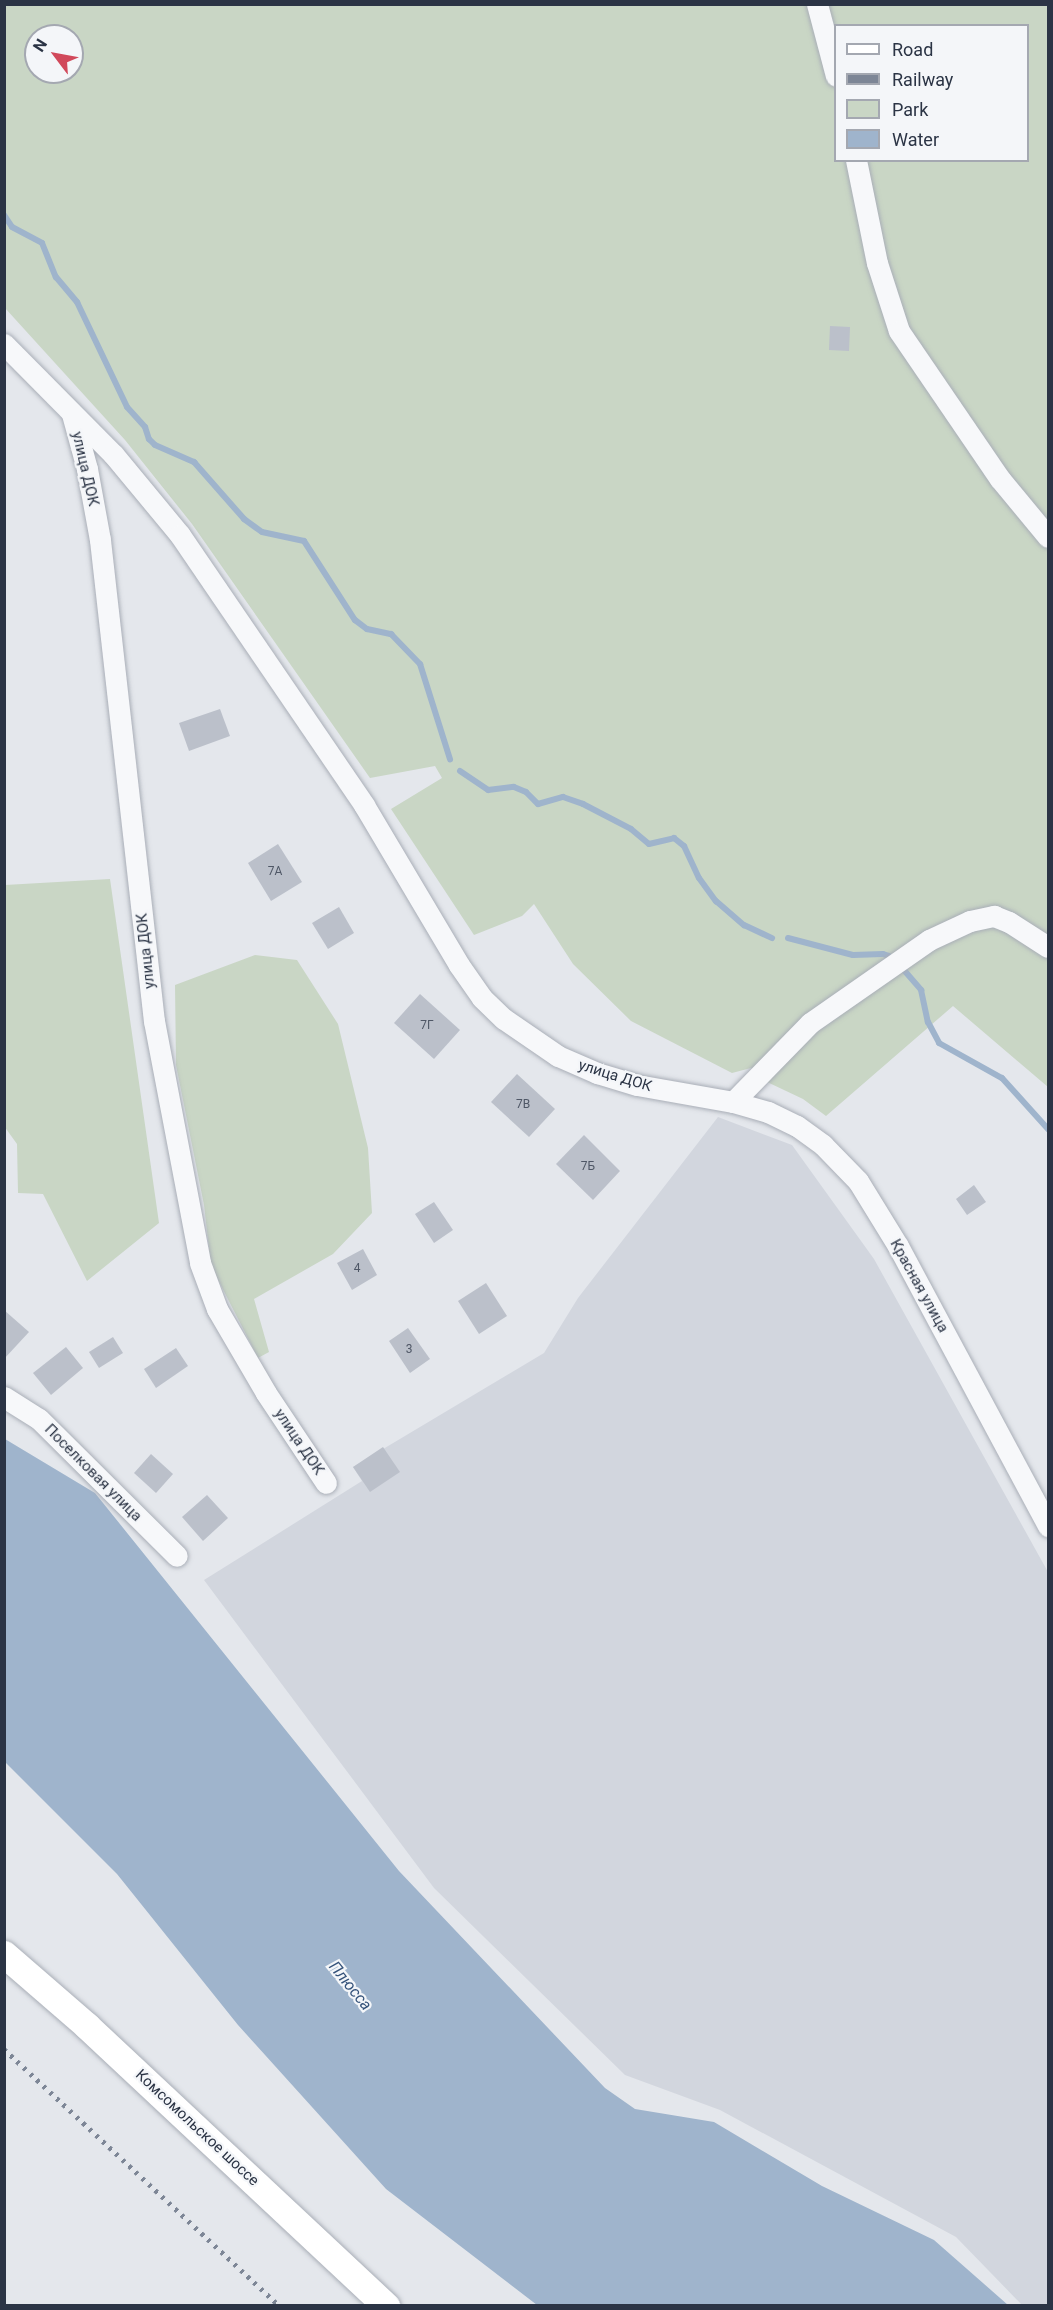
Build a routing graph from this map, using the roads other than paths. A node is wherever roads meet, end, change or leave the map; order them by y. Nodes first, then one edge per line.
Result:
1 (817, 4) edge
2 (834, 68) edge
3 (856, 162) edge
4 (4, 344) edge
5 (71, 410) junction
6 (1048, 537) edge
7 (1048, 947) edge
8 (733, 1102) junction
9 (4, 1397) edge
10 (326, 1483) dead end
11 (1048, 1526) edge
12 (177, 1556) dead end
13 (4, 1954) edge
14 (386, 2306) edge

1 - 2 street
3 - 6 street
4 - 5 street
5 - 8 street, улица ДОК
5 - 10 street, улица ДОК
7 - 8 street
8 - 11 street, Красная улица
9 - 12 street, Поселковая улица
13 - 14 main road, Комсомольское шоссе

